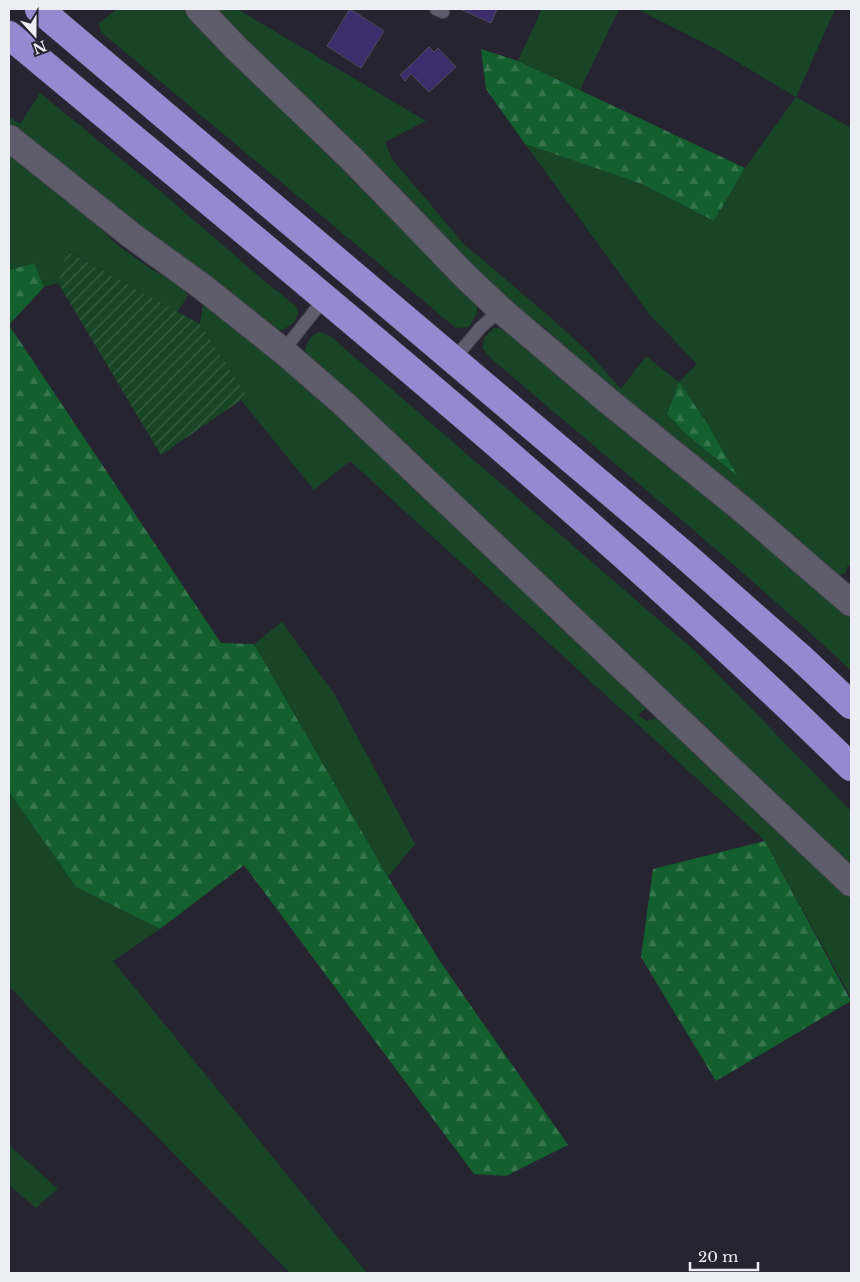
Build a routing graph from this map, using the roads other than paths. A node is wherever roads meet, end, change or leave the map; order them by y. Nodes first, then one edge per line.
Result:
1 (199, 9) edge
2 (40, 10) edge
3 (12, 37) edge
4 (9, 138) edge
5 (324, 299) junction
6 (501, 310) junction
7 (283, 351) junction
8 (454, 359) junction
9 (851, 603) edge
10 (851, 705) edge
11 (851, 767) edge
12 (851, 883) edge

1 - 6 street
2 - 8 highway
3 - 5 highway
4 - 7 street
5 - 7 lane
5 - 11 highway
6 - 8 lane
6 - 9 street
7 - 12 street
8 - 10 highway

